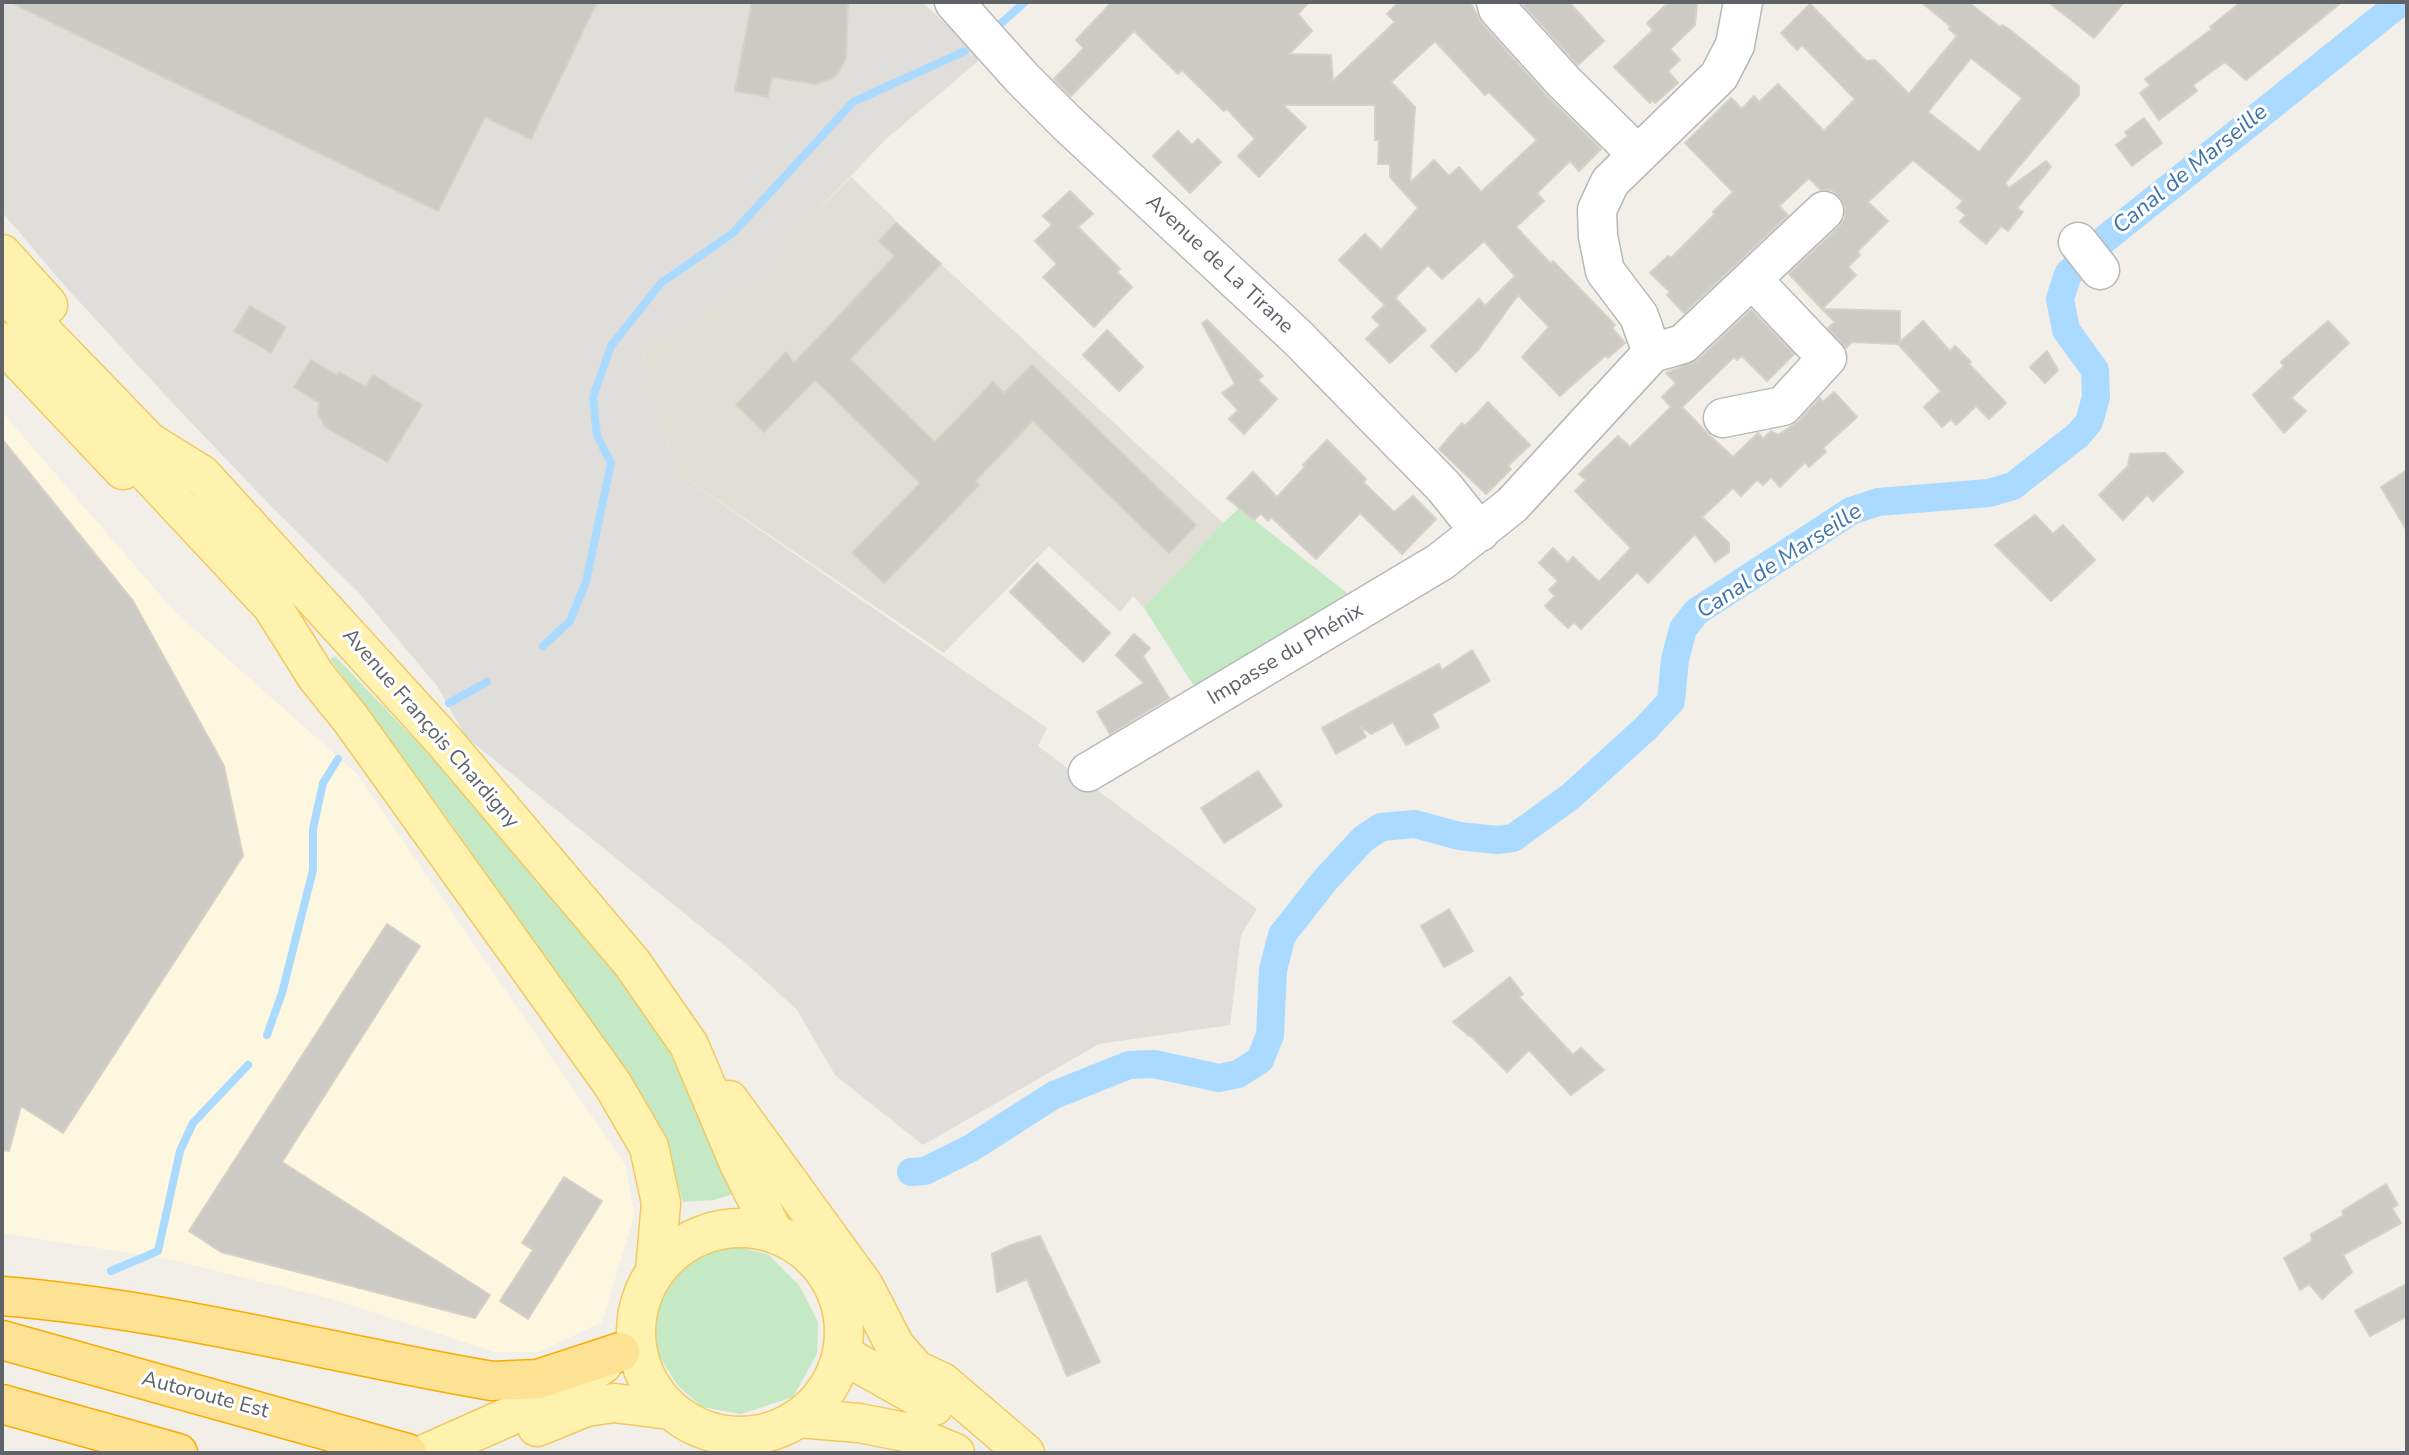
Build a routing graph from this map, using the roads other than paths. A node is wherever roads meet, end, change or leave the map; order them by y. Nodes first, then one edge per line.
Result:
1 (954, 2) edge
2 (1496, 2) edge
3 (1744, 2) edge
4 (1637, 154) junction
5 (1824, 211) dead end
6 (2, 254) edge
7 (1752, 279) junction
8 (2, 290) edge
9 (2, 316) edge
10 (2, 342) edge
11 (1652, 353) junction
12 (1723, 418) dead end
13 (202, 475) junction
14 (1479, 532) junction
15 (316, 676) junction
16 (1088, 772) dead end
17 (689, 1045) junction
18 (774, 1234) junction
19 (655, 1270) junction
20 (2, 1296) edge
21 (636, 1315) junction
22 (2, 1340) edge
23 (620, 1352) junction
24 (842, 1354) junction
25 (2, 1404) edge
26 (670, 1410) junction
27 (2, 1413) edge
28 (798, 1418) junction
29 (172, 1453) edge
30 (178, 1453) edge
31 (407, 1453) edge
32 (427, 1453) edge
33 (481, 1453) edge
34 (955, 1453) edge
35 (1010, 1453) edge
36 (1025, 1453) edge

1 - 14 street, Avenue de La Tirane
2 - 4 street
3 - 4 street
4 - 11 street
5 - 7 street
6 - 13 main road
7 - 11 street
7 - 12 street
8 - 13 main road, Avenue François Chardigny
9 - 15 main road
10 - 15 main road
11 - 14 street, Impasse du Phénix
13 - 17 main road, Avenue François Chardigny
14 - 16 street, Impasse du Phénix
15 - 19 main road
17 - 18 main road, Avenue François Chardigny
17 - 36 main road
18 - 19 main road
18 - 24 main road
19 - 21 main road
20 - 23 highway
21 - 23 main road
21 - 26 main road
22 - 31 highway, Autoroute Est
23 - 32 main road
24 - 28 main road
24 - 35 main road
25 - 30 highway
26 - 28 main road
26 - 33 main road
27 - 29 highway
28 - 34 main road

